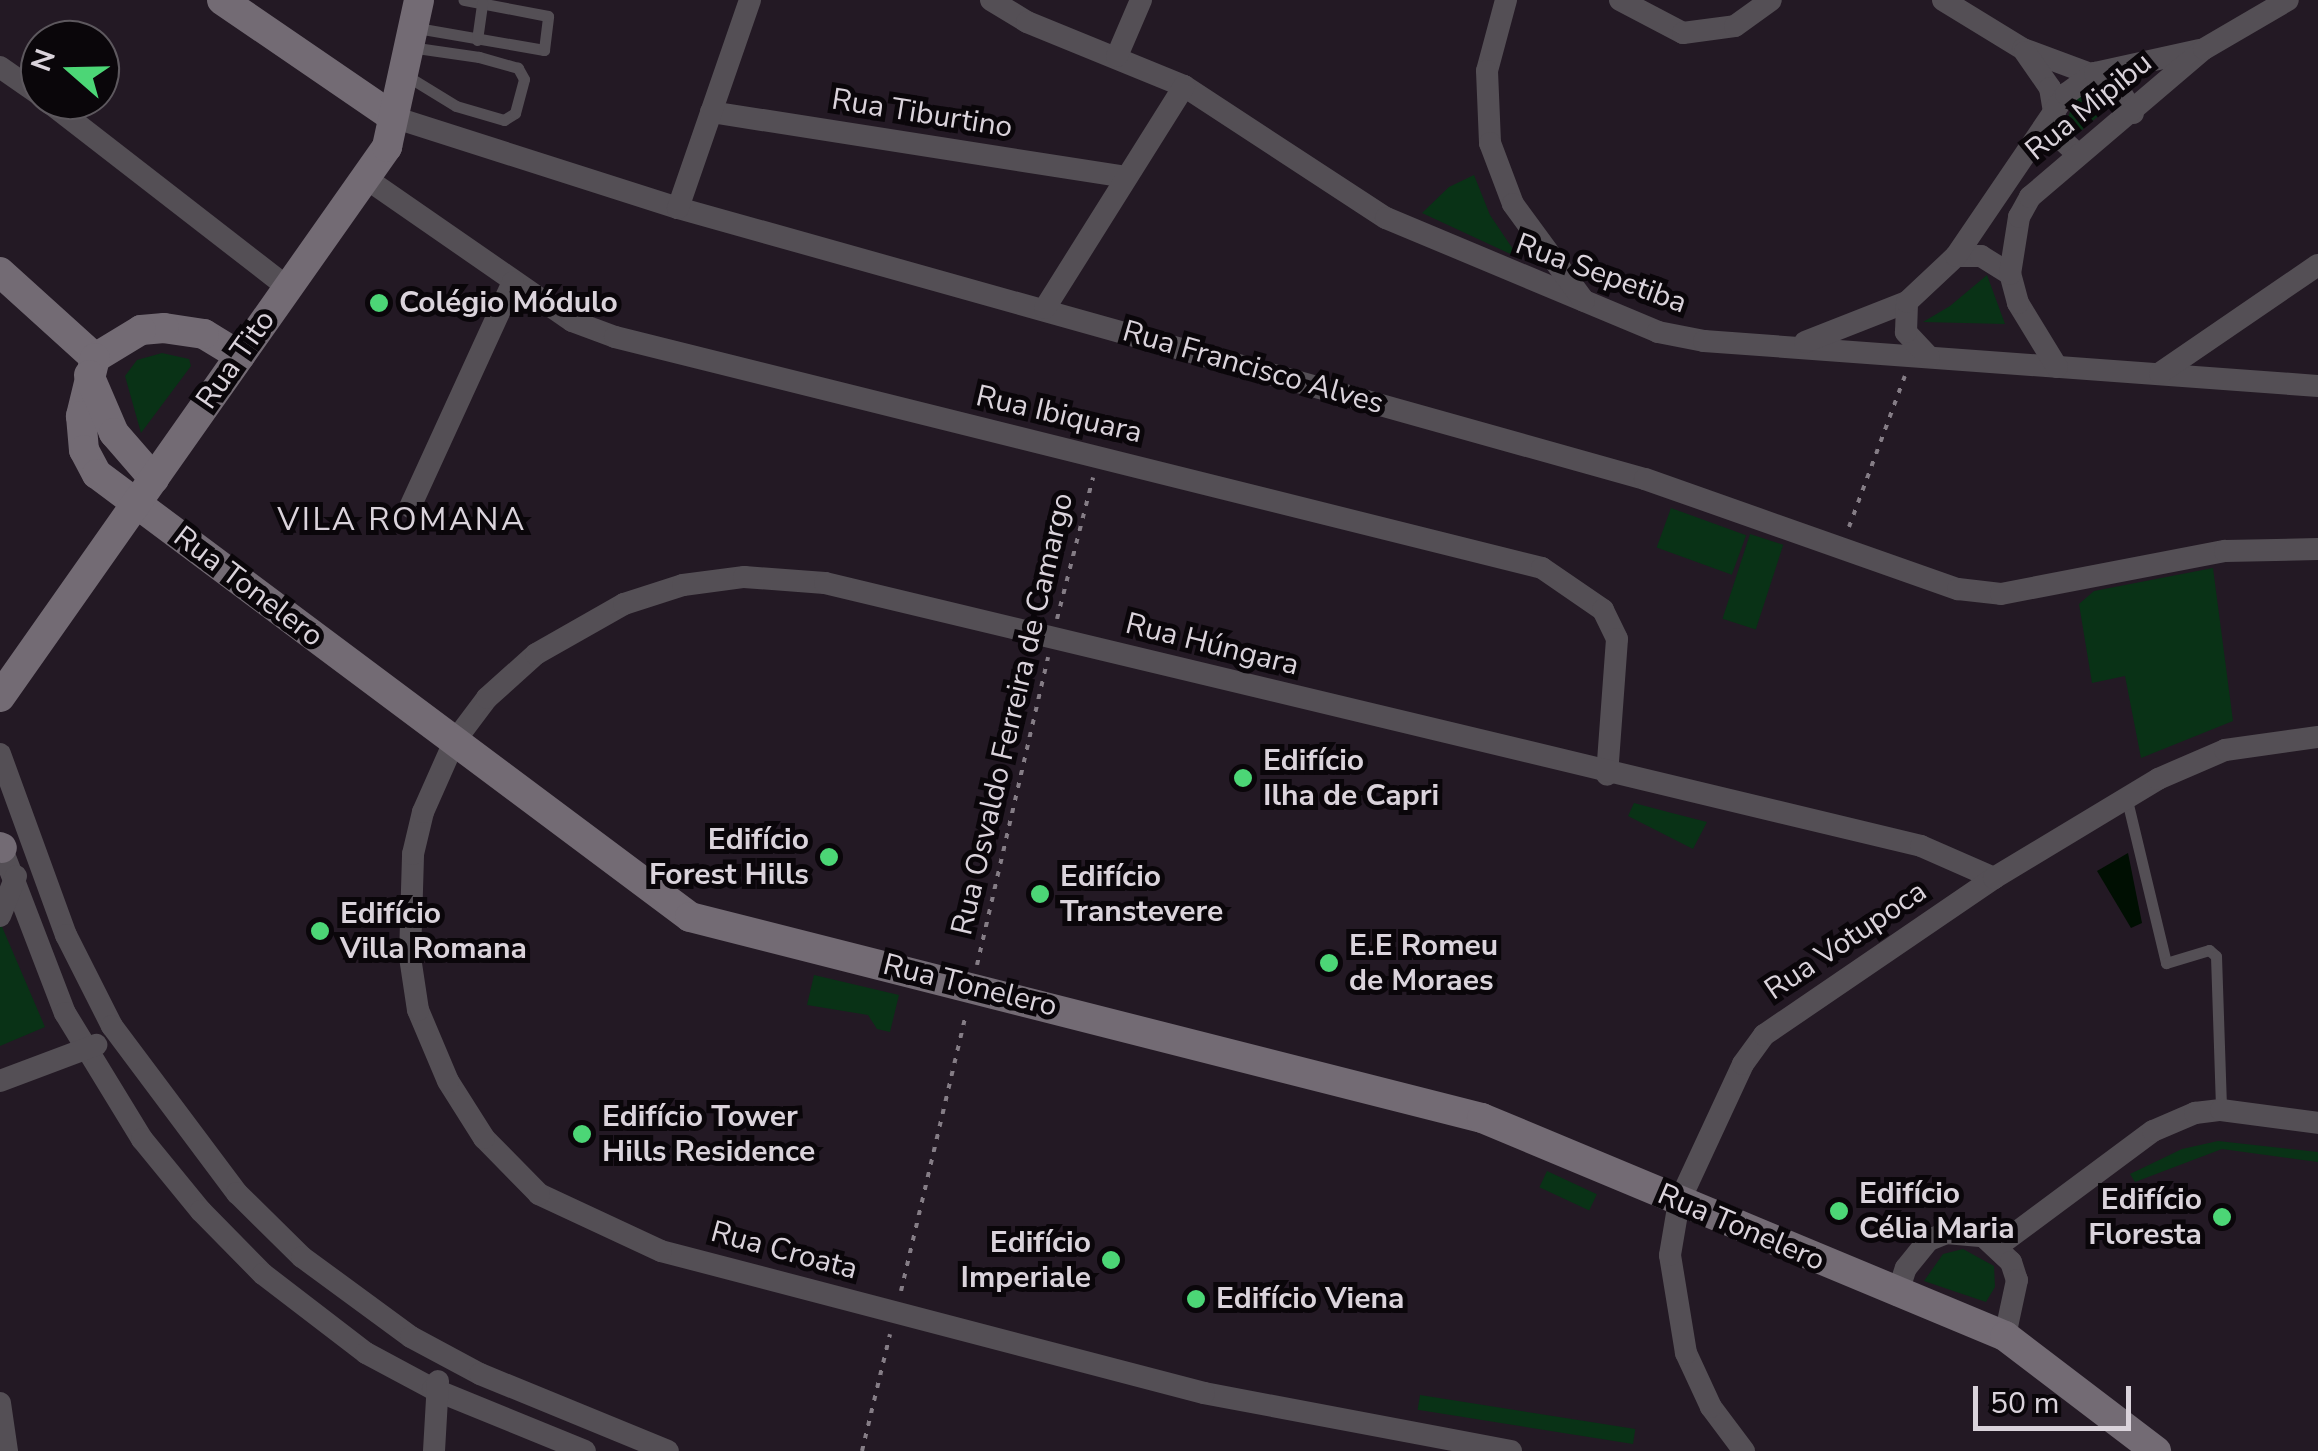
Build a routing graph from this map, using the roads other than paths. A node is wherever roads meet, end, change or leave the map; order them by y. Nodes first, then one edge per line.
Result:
1 (222, 0) edge
2 (464, 0) edge
3 (750, 0) edge
4 (991, 0) edge
5 (1140, 0) edge
6 (1506, 0) edge
7 (1620, 0) edge
8 (1771, 0) edge
9 (1943, 0) edge
10 (2288, 0) edge
11 (482, 3) junction
12 (411, 37) edge
13 (476, 40) junction
14 (2204, 49) junction
15 (2023, 50) junction
16 (1117, 56) junction
17 (2096, 73) junction
18 (1184, 86) junction
19 (712, 112) junction
20 (2053, 112) junction
21 (2132, 112) junction
22 (393, 117) junction
23 (72, 120) edge
24 (2076, 153) junction
25 (364, 177) junction
26 (1124, 177) junction
27 (1992, 206) junction
28 (678, 208) junction
29 (2018, 216) junction
30 (1531, 234) junction
31 (1956, 256) junction
32 (2318, 265) edge
33 (1556, 266) junction
34 (0, 272) edge
35 (2010, 274) junction
36 (1516, 276) junction
37 (513, 282) junction
38 (288, 286) junction
39 (1562, 294) junction
40 (1907, 302) junction
41 (1586, 304) junction
42 (1044, 308) junction
43 (1802, 344) junction
44 (240, 356) junction
45 (1921, 356) junction
46 (91, 365) junction
47 (2057, 367) junction
48 (2160, 372) junction
49 (2318, 386) edge
50 (154, 478) junction
51 (136, 504) junction
52 (410, 506) dead end
53 (2318, 549) edge
54 (5, 681) edge
55 (2318, 737) edge
56 (454, 742) junction
57 (0, 754) edge
58 (1607, 774) junction
59 (2126, 796) junction
60 (30, 834) junction
61 (1, 846) edge
62 (1994, 878) junction
63 (14, 882) junction
64 (0, 916) edge
65 (116, 1034) junction
66 (86, 1050) junction
67 (0, 1081) edge
68 (2221, 1110) junction
69 (175, 1118) junction
70 (2318, 1123) edge
71 (142, 1139) junction
72 (230, 1185) junction
73 (1679, 1202) junction
74 (200, 1211) junction
75 (288, 1246) junction
76 (1998, 1246) junction
77 (263, 1274) junction
78 (1897, 1295) junction
79 (354, 1299) junction
80 (333, 1330) junction
81 (2004, 1336) junction
82 (448, 1359) junction
83 (434, 1390) junction
84 (0, 1403) edge
85 (6, 1451) edge
86 (434, 1451) edge
87 (585, 1451) edge
88 (668, 1451) edge
89 (1511, 1451) edge
90 (1744, 1451) edge
91 (2156, 1451) edge

1 - 22 street, Rua Francisco Alves
2 - 11 lane
3 - 19 street
4 - 16 street, Rua Sepetiba
5 - 16 street
6 - 30 street
7 - 8 street
9 - 15 street
10 - 14 street, Rua Mipibu
11 - 13 lane
11 - 13 lane
12 - 12 lane
12 - 13 lane
12 - 22 street, Rua Tito
14 - 17 street, Rua Mipibu
14 - 21 street, Rua Mipibu
15 - 17 street
15 - 20 street
16 - 18 street, Rua Sepetiba
17 - 20 street, Rua Mipibu
17 - 21 street
18 - 26 street
18 - 36 street, Rua Sepetiba
19 - 26 street, Rua Tiburtino
19 - 28 street
20 - 24 street
20 - 27 street, Rua Mipibu
21 - 24 street, Rua Mipibu
22 - 25 street, Rua Tito
22 - 28 street, Rua Francisco Alves
23 - 38 street
24 - 29 street, Rua Mipibu
25 - 37 street, Rua Ibiquara
25 - 38 street, Rua Tito
26 - 42 street
27 - 29 street
27 - 31 street, Rua Mipibu
28 - 42 street, Rua Francisco Alves
29 - 35 street, Rua Mipibu
30 - 33 street
30 - 36 street
31 - 35 street
31 - 40 street, Rua Mipibu
32 - 48 street
33 - 39 street
33 - 41 street
34 - 46 street
35 - 47 street, Rua Mipibu
36 - 39 street, Rua Sepetiba
37 - 52 street
37 - 58 street, Rua Ibiquara
38 - 44 street, Rua Tito
39 - 41 street, Rua Sepetiba
40 - 43 street, Rua Mipibu
40 - 45 street
41 - 43 street, Rua Sepetiba
42 - 53 street, Rua Francisco Alves
43 - 45 street, Rua Sepetiba
44 - 46 street
44 - 50 street, Rua Tito
45 - 47 street, Rua Sepetiba
46 - 50 street
46 - 51 street, Rua Tonelero
47 - 48 street, Rua Sepetiba
48 - 49 street, Rua Sepetiba
50 - 51 street, Rua Tito
51 - 54 street, Rua Tito
51 - 56 street, Rua Tonelero
55 - 59 street, Rua Votupoca
56 - 58 street, Rua Húngara
56 - 73 street, Rua Tonelero
56 - 89 street, Rua Croata
57 - 60 street
58 - 62 street, Rua Húngara
59 - 62 street, Rua Votupoca
59 - 68 lane
60 - 63 street
60 - 65 street
61 - 63 street
62 - 73 street, Rua Votupoca
63 - 64 street
63 - 66 street
65 - 66 street
65 - 69 street
66 - 67 street
66 - 71 street
68 - 70 street
68 - 76 street
69 - 71 street
69 - 72 street
71 - 74 street
72 - 74 street
72 - 75 street
73 - 78 street, Rua Tonelero
73 - 90 street, Rua Votupoca
74 - 77 street
75 - 77 street
75 - 79 street
76 - 78 street
76 - 81 street
77 - 80 street
78 - 81 street, Rua Tonelero
79 - 80 street
79 - 82 street
80 - 83 street
81 - 91 street
82 - 83 street
82 - 88 street
83 - 86 street
83 - 87 street
84 - 85 street

